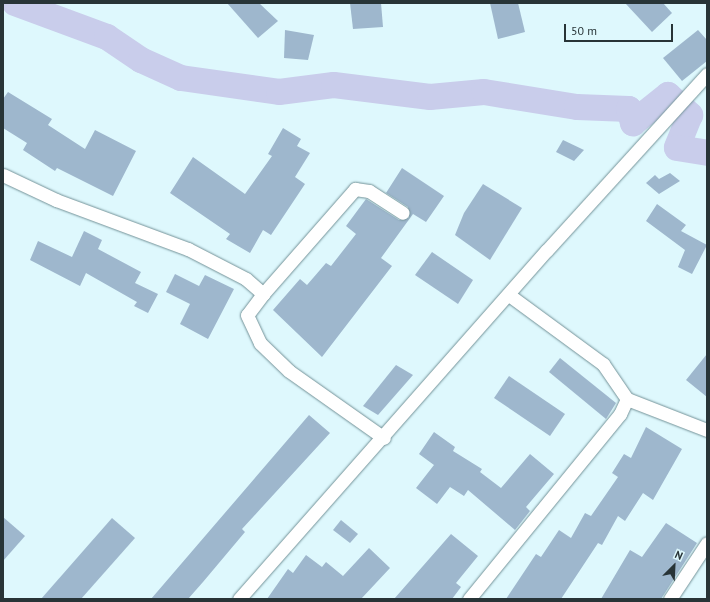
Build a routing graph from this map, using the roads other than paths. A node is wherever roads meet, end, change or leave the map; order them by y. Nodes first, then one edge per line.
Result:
1 (707, 74) edge
2 (3, 175) edge
3 (403, 213) dead end
4 (263, 294) junction
5 (509, 295) junction
6 (627, 399) junction
7 (707, 430) edge
8 (384, 438) junction
9 (707, 543) edge
10 (245, 597) edge
11 (469, 599) edge
12 (670, 599) edge

1 - 5 street
2 - 4 street
3 - 4 street
4 - 8 street
5 - 6 street
5 - 8 street
6 - 7 street
6 - 11 street
8 - 10 street
9 - 12 street

